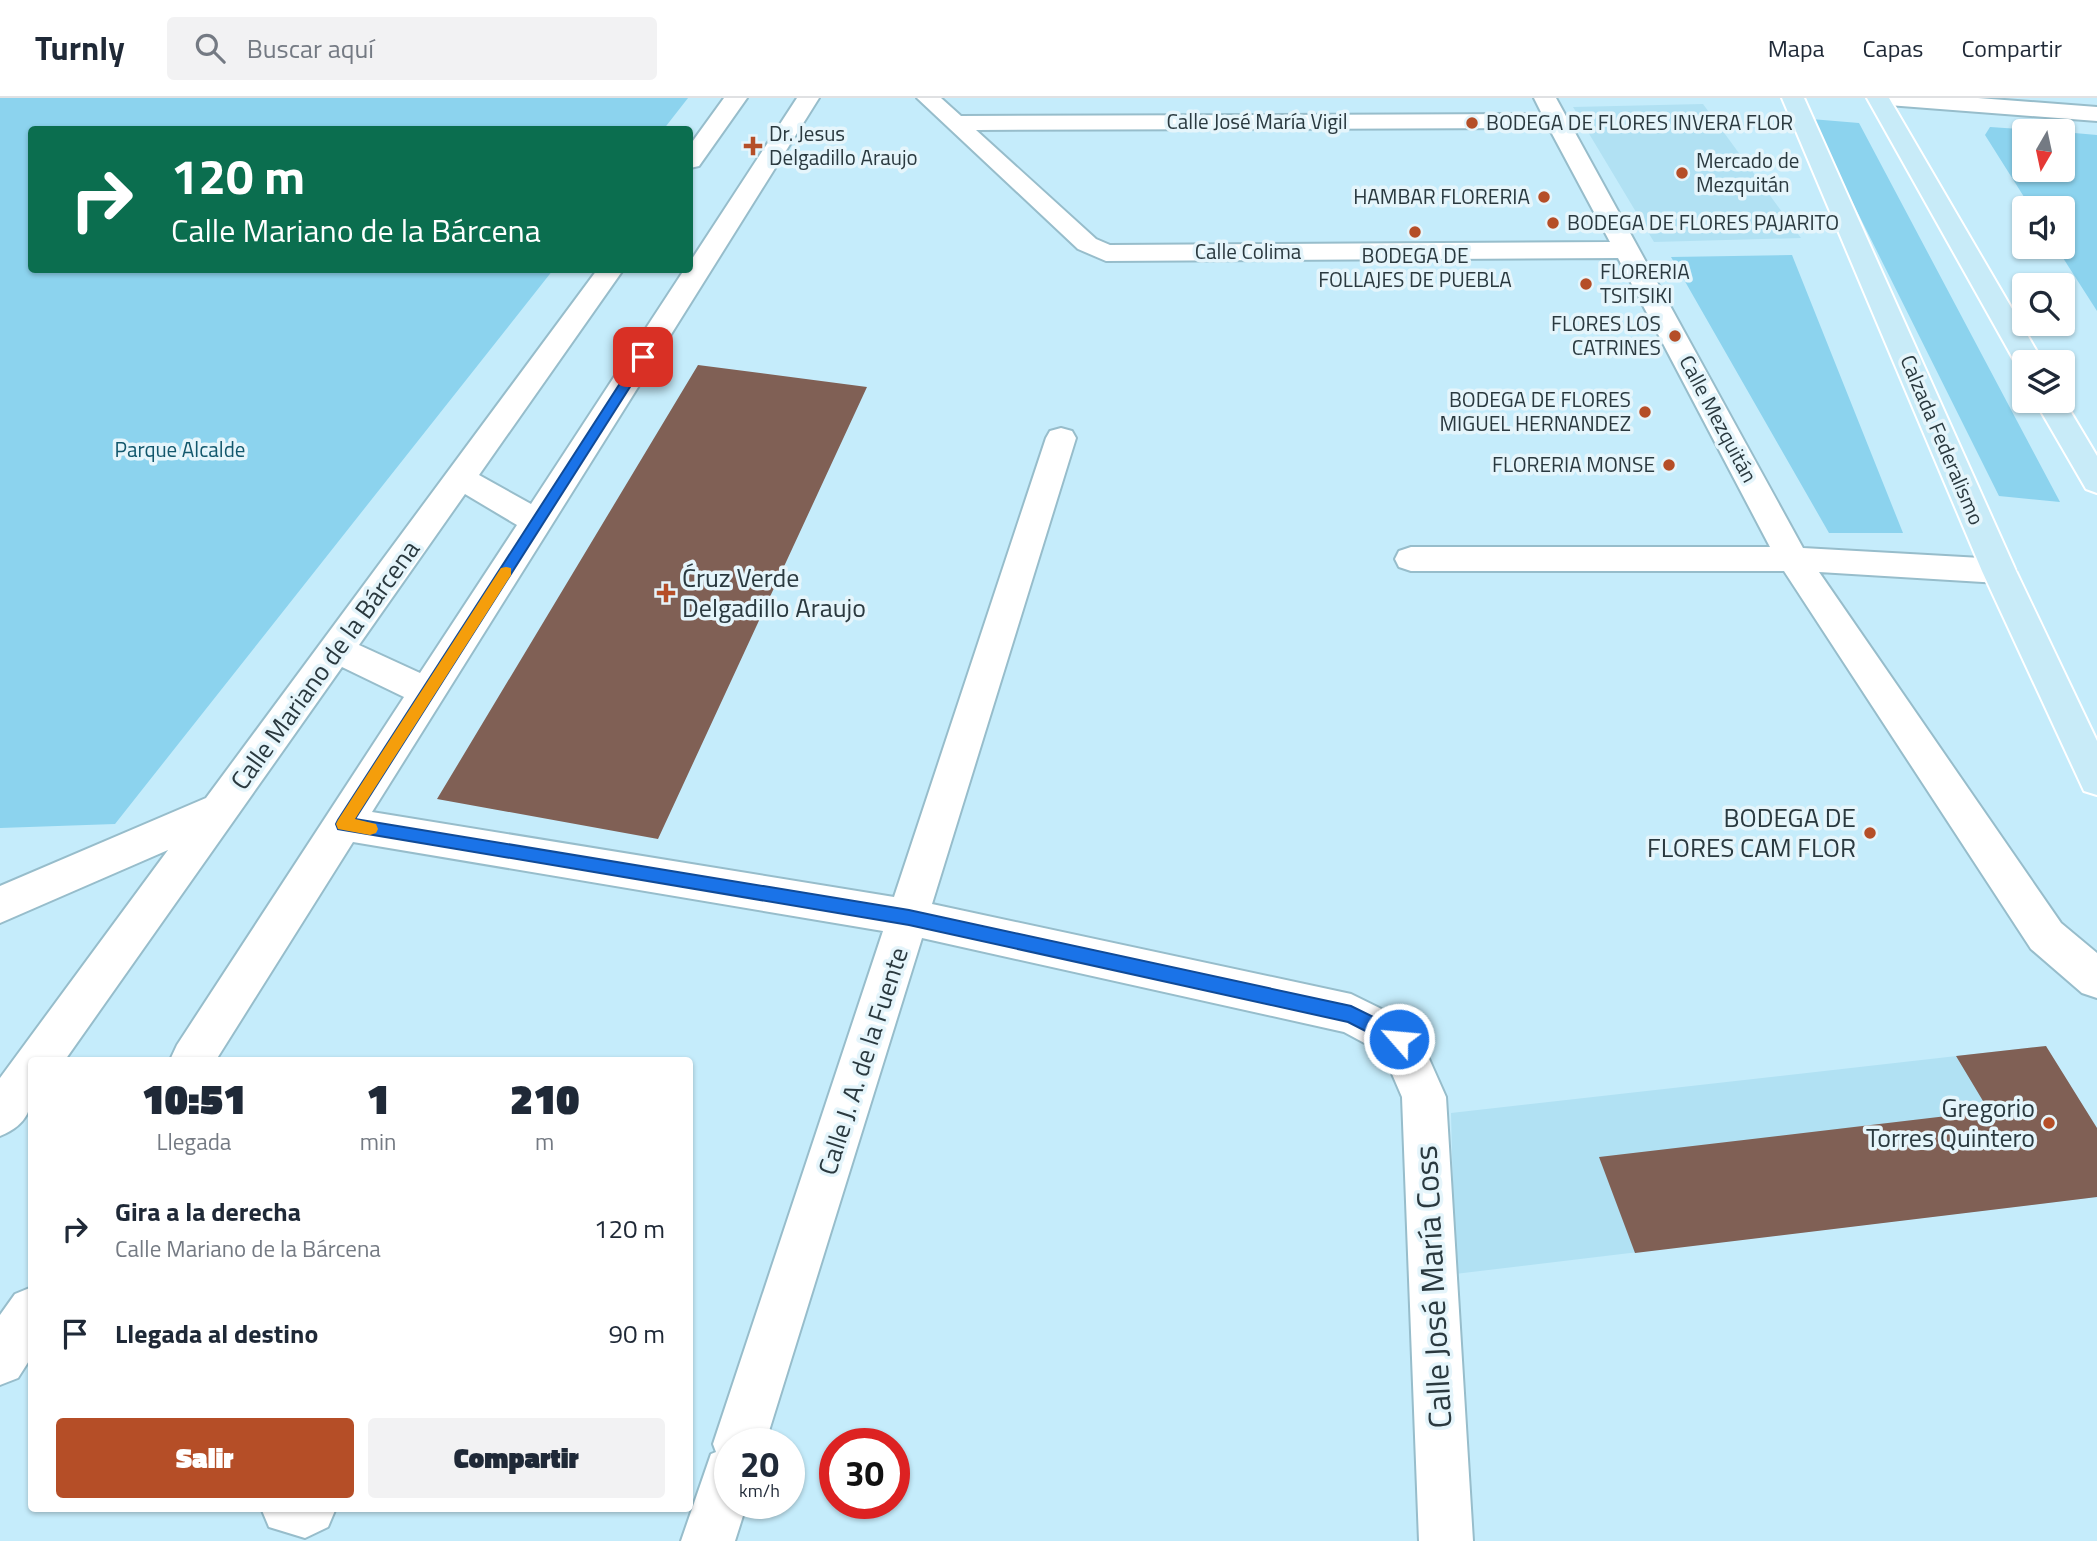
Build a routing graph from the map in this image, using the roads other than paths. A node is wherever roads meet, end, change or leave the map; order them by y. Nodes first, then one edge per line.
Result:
1 (736, 98) edge
2 (808, 98) edge
3 (928, 98) edge
4 (1793, 98) edge
5 (1878, 98) edge
6 (1888, 98) edge
7 (1551, 110) edge
8 (2097, 114) edge
9 (957, 123) junction
10 (693, 157) edge
11 (1627, 250) junction
12 (608, 273) edge
13 (2022, 350) edge
14 (2057, 413) edge
15 (1061, 438) dead end
16 (460, 478) junction
17 (2097, 482) edge
18 (538, 522) junction
19 (1411, 559) dead end
20 (1793, 559) junction
21 (1998, 571) junction
22 (336, 649) junction
23 (428, 693) junction
24 (2097, 780) edge
25 (223, 808) junction
26 (344, 824) junction
27 (17, 897) edge
28 (909, 917) junction
29 (0, 933) edge
30 (2097, 979) edge
31 (41, 1057) edge
32 (194, 1057) edge
33 (28, 1076) edge
34 (0, 1114) edge
35 (28, 1317) edge
36 (0, 1360) edge
37 (744, 1428) edge
38 (715, 1519) edge
39 (708, 1541) edge
40 (1446, 1541) edge

1 - 10 street
2 - 18 street
3 - 9 street, Calle Colima
4 - 21 main road, Calzada Federalismo
5 - 13 main road
6 - 8 street
7 - 9 street, Calle José María Vigil
7 - 11 street, Calle Mezquitán
9 - 11 street, Calle Colima
11 - 20 street, Calle Mezquitán
12 - 16 street, Calle Mariano de la Bárcena
14 - 17 main road
15 - 28 street, Calle J. A. de la Fuente
16 - 18 street
16 - 22 street, Calle Mariano de la Bárcena
18 - 23 street
19 - 20 street
20 - 21 street
20 - 30 street, Calle Mezquitán
21 - 24 main road, Calzada Federalismo
22 - 23 street
22 - 25 street, Calle Mariano de la Bárcena
23 - 26 street
25 - 27 street
25 - 31 street, Calle Mariano de la Bárcena
26 - 28 street
26 - 32 street
27 - 29 street
28 - 37 street, Calle J. A. de la Fuente
28 - 40 street, Calle José María Coss
33 - 34 street
35 - 36 street
38 - 39 street

